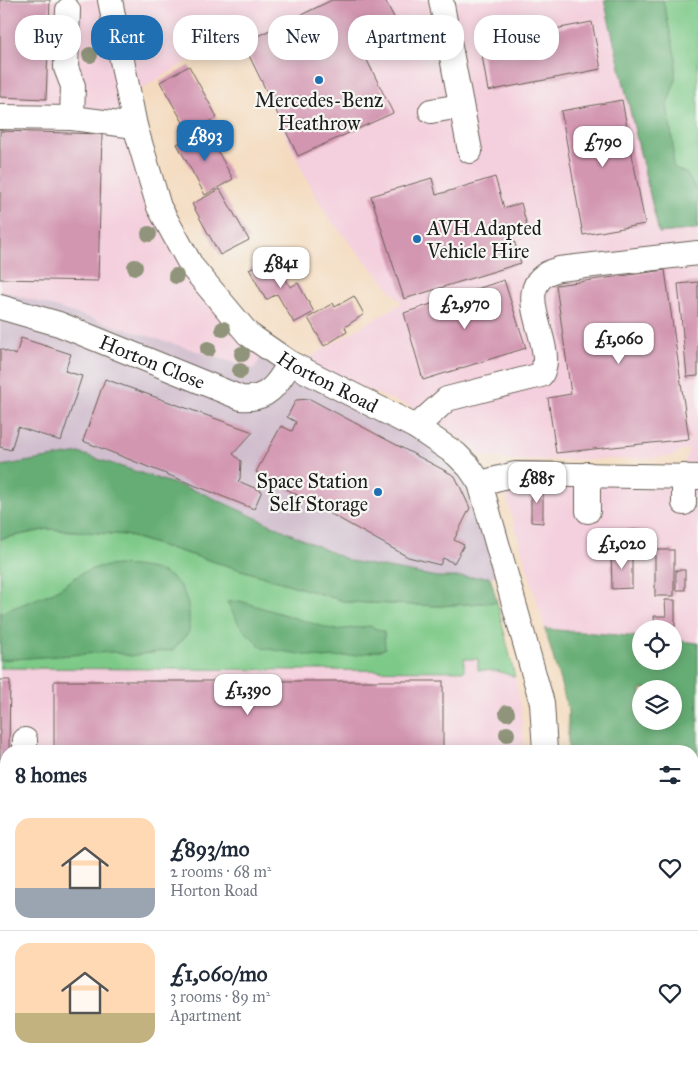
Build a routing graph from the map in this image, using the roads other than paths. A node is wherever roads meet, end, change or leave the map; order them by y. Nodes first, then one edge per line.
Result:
1 (441, 0) edge
2 (112, 1) edge
3 (68, 10) dead end
4 (461, 106) junction
5 (431, 111) dead end
6 (0, 117) edge
7 (72, 118) junction
8 (136, 126) junction
9 (470, 151) dead end
10 (698, 253) edge
11 (0, 307) edge
12 (290, 363) junction
13 (416, 427) junction
14 (588, 474) junction
15 (691, 477) edge
16 (480, 483) junction
17 (684, 503) dead end
18 (588, 511) dead end
19 (545, 745) edge

1 - 4 street
2 - 8 street, Horton Road
3 - 7 street
4 - 5 street
4 - 9 street
6 - 7 street
7 - 8 street
8 - 12 street, Horton Road
10 - 13 street
11 - 12 street, Horton Close
12 - 13 street, Horton Road
13 - 16 street, Horton Road
14 - 15 street
14 - 16 street
14 - 18 street
15 - 17 street
16 - 19 street, Horton Road

